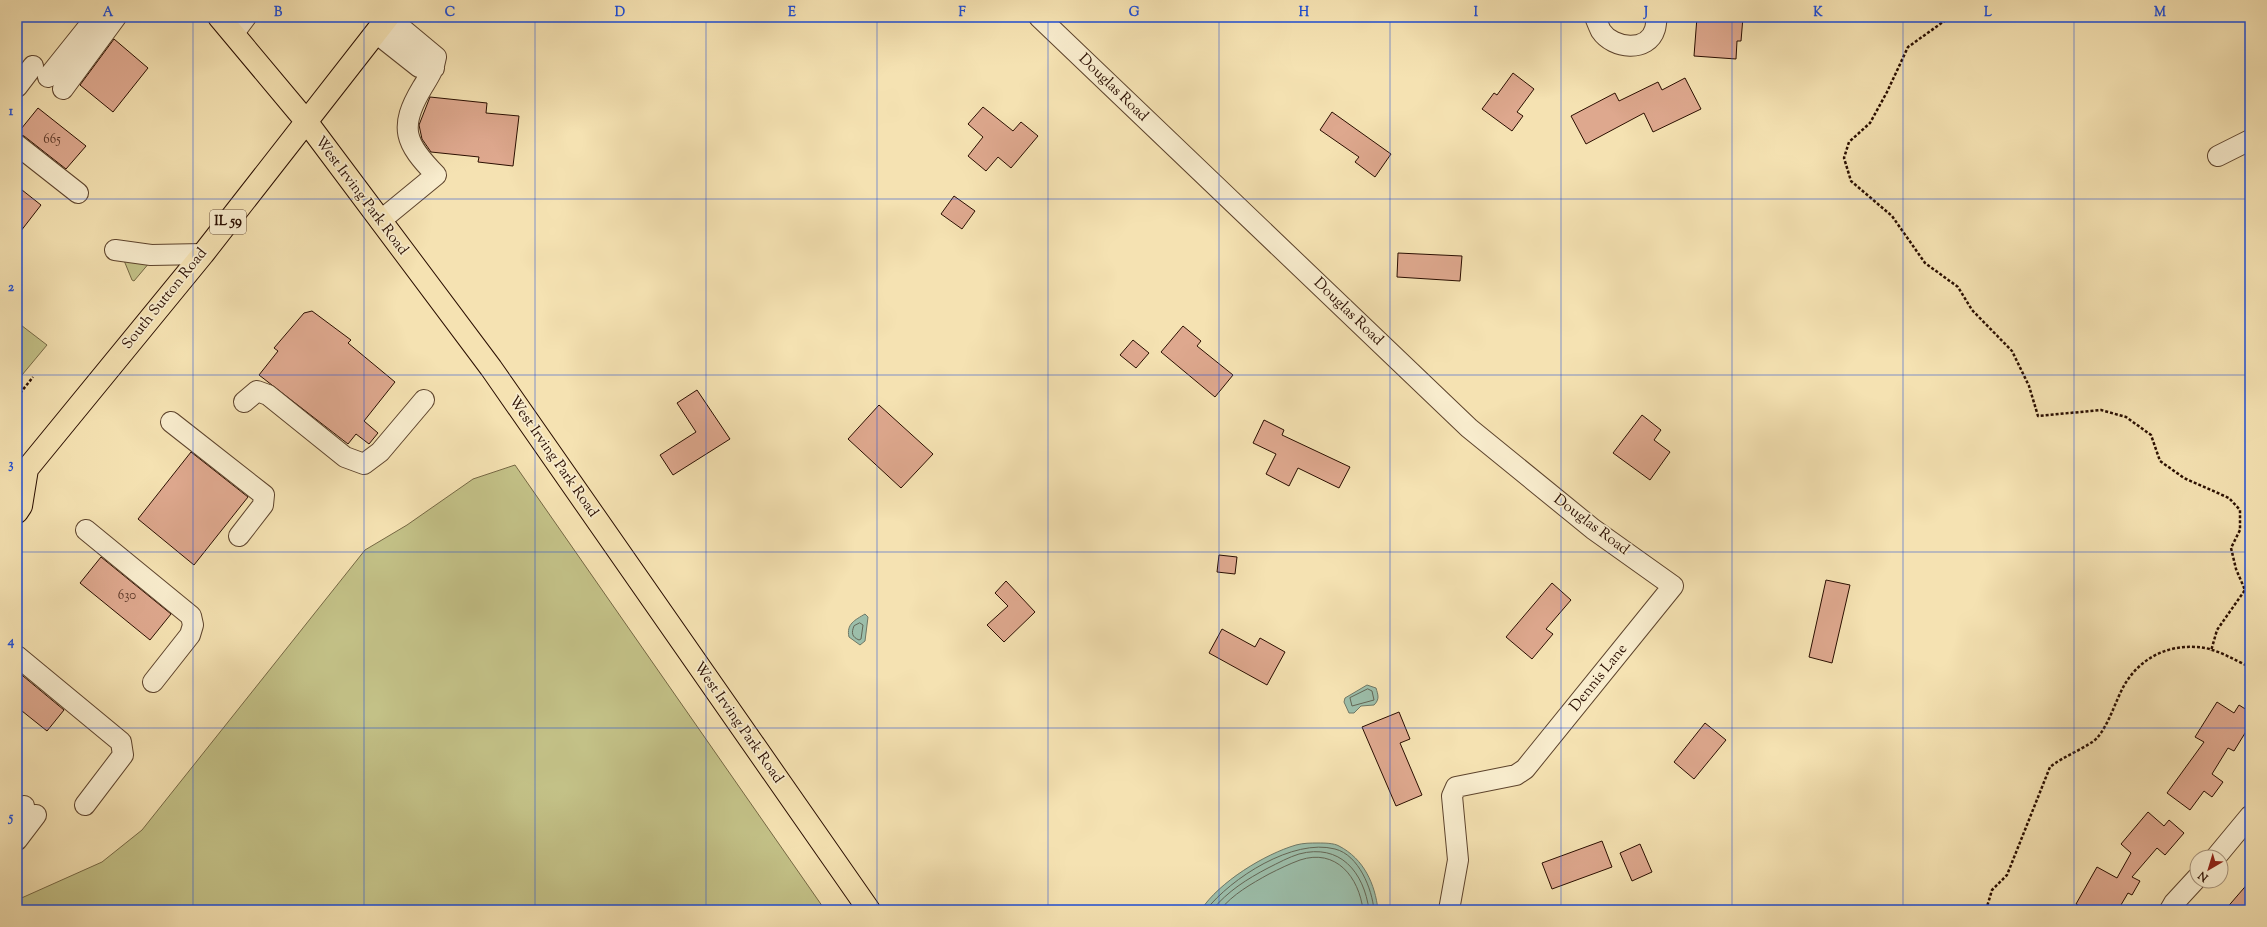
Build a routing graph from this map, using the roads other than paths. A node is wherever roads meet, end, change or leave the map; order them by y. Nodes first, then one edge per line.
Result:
1 (86, 17) edge
2 (96, 17) edge
3 (105, 17) edge
4 (116, 17) edge
5 (219, 17) edge
6 (1039, 17) edge
7 (1595, 17) edge
8 (1656, 17) edge
9 (384, 22) edge
10 (240, 25) edge
11 (88, 41) dead end
12 (50, 76) junction
13 (17, 86) edge
14 (306, 121) junction
15 (2250, 140) edge
16 (17, 145) edge
17 (2218, 156) dead end
18 (78, 193) dead end
19 (380, 221) junction
20 (115, 250) dead end
21 (203, 254) junction
22 (424, 400) dead end
23 (244, 402) dead end
24 (171, 422) dead end
25 (22, 472) edge
26 (17, 512) edge
27 (86, 530) dead end
28 (239, 536) dead end
29 (1674, 586) joint
30 (17, 656) edge
31 (153, 682) dead end
32 (85, 805) dead end
33 (26, 813) edge
34 (2250, 816) edge
35 (17, 840) edge
36 (2223, 849) edge
37 (2189, 887) edge
38 (869, 910) edge
39 (1449, 910) edge
40 (2170, 910) edge

1 - 12 street
2 - 12 street
3 - 11 street
4 - 12 street
5 - 10 main road, West Irving Park Road
6 - 29 street, Douglas Road
7 - 8 street
9 - 14 main road, South Sutton Road / IL 59
9 - 19 street
10 - 14 main road, West Irving Park Road
12 - 13 street
14 - 19 main road, West Irving Park Road
14 - 21 main road, South Sutton Road / IL 59
15 - 17 street
16 - 18 street
19 - 38 main road, West Irving Park Road
20 - 21 street
21 - 25 main road, South Sutton Road / IL 59
22 - 23 street
24 - 28 street
25 - 26 main road, South Sutton Road / IL 59
27 - 31 street
29 - 39 street, Dennis Lane
30 - 32 street
33 - 35 street
34 - 36 street
37 - 40 street

